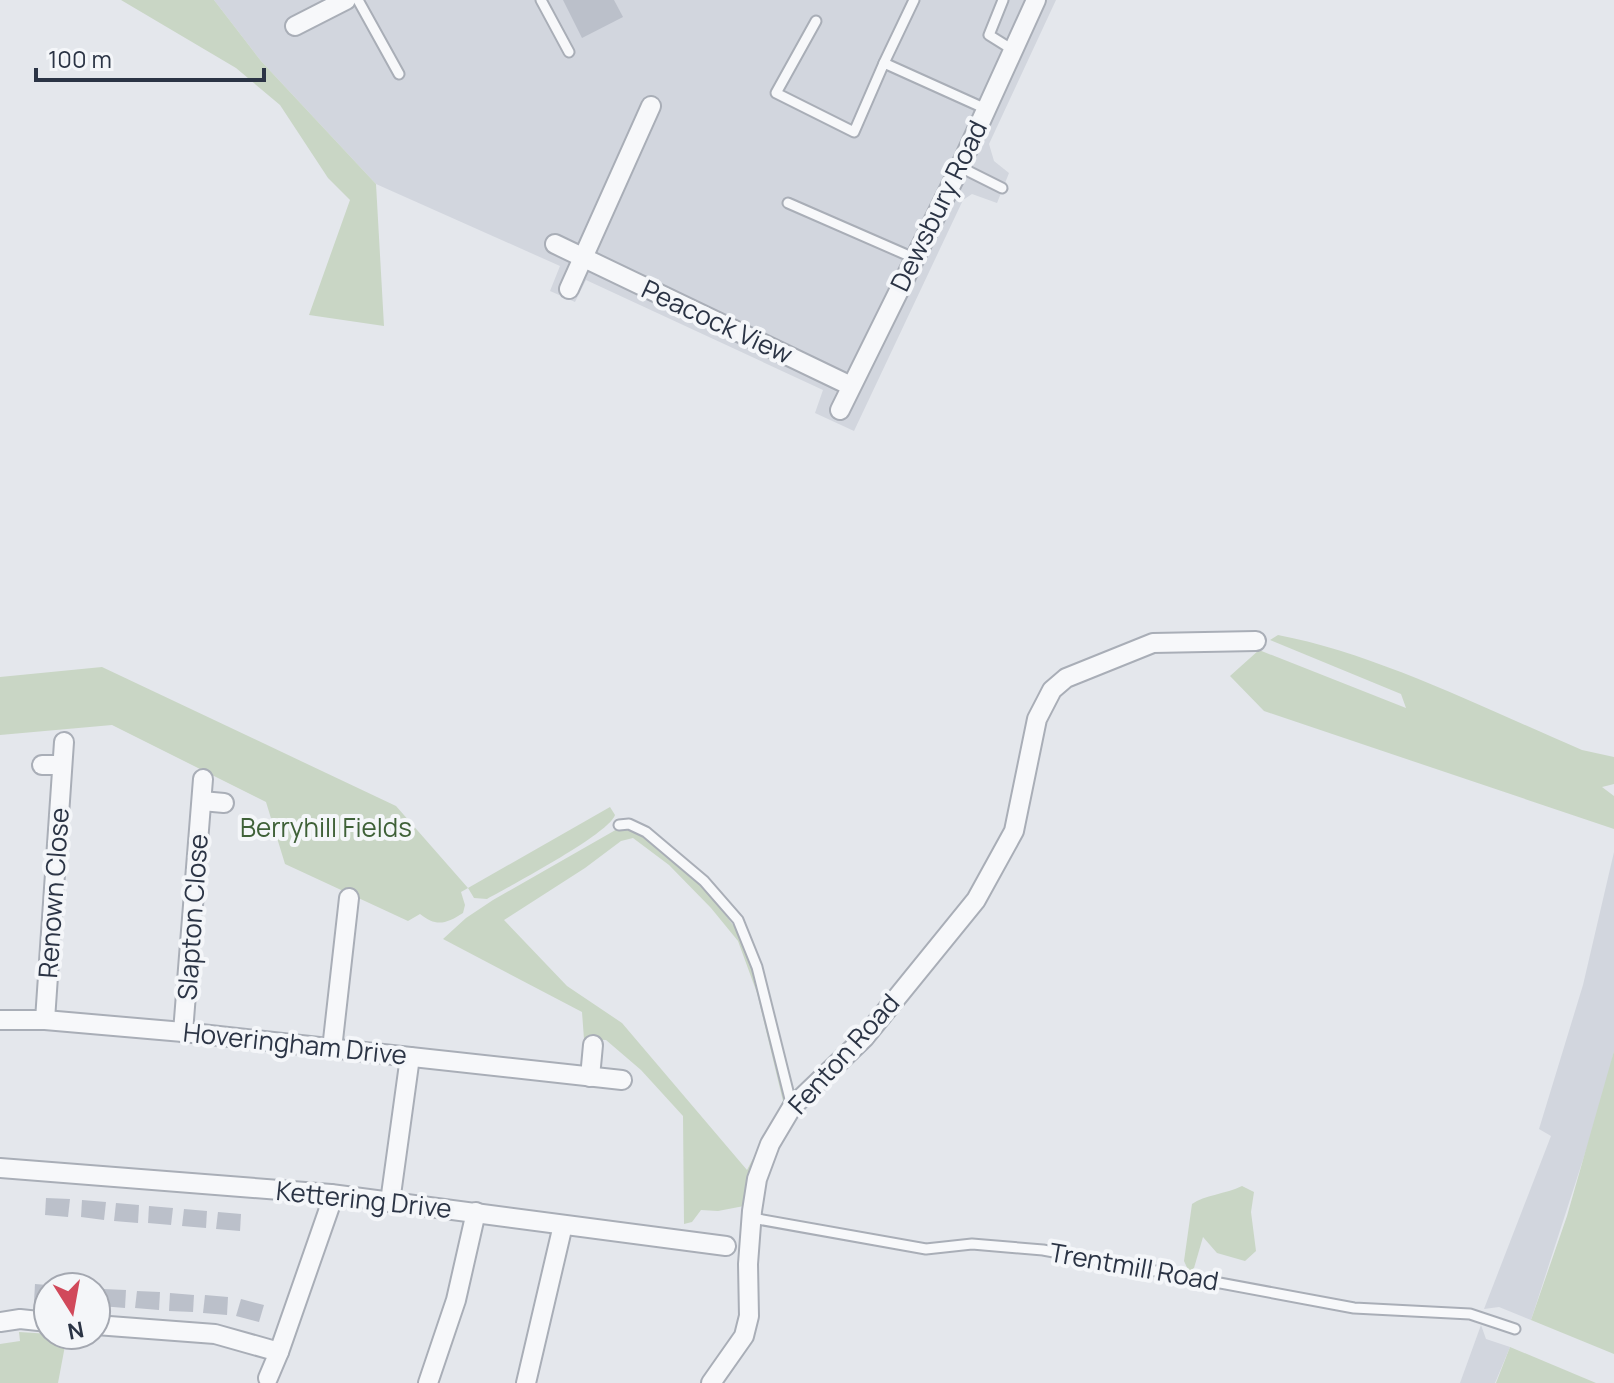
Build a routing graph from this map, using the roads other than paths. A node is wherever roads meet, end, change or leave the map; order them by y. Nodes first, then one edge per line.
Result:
1 (346, 0) edge
2 (358, 0) edge
3 (541, 0) edge
4 (914, 0) edge
5 (1003, 0) edge
6 (1036, 0) edge
7 (816, 21) dead end
8 (295, 26) dead end
9 (1013, 50) junction
10 (569, 52) dead end
11 (884, 63) junction
12 (399, 74) dead end
13 (651, 106) dead end
14 (986, 109) junction
15 (960, 167) junction
16 (1002, 188) dead end
17 (788, 203) dead end
18 (555, 244) dead end
19 (582, 258) junction
20 (914, 258) junction
21 (569, 289) dead end
22 (851, 386) junction
23 (840, 410) dead end
24 (1256, 641) dead end
25 (64, 742) dead end
26 (42, 765) dead end
27 (62, 765) junction
28 (203, 779) dead end
29 (202, 801) junction
30 (224, 803) dead end
31 (619, 825) dead end
32 (349, 898) dead end
33 (0, 1020) edge
34 (45, 1020) junction
35 (183, 1032) junction
36 (593, 1045) dead end
37 (332, 1049) junction
38 (410, 1057) junction
39 (590, 1077) junction
40 (622, 1080) dead end
41 (792, 1107) junction
42 (0, 1168) edge
43 (331, 1194) junction
44 (390, 1202) junction
45 (476, 1212) junction
46 (752, 1218) junction
47 (563, 1225) junction
48 (726, 1246) dead end
49 (32, 1320) edge
50 (0, 1322) edge
51 (112, 1326) edge
52 (1515, 1329) dead end
53 (279, 1352) junction
54 (268, 1378) dead end
55 (428, 1383) edge
56 (526, 1383) edge
57 (711, 1383) edge

1 - 8 street
2 - 12 lane
3 - 10 lane
4 - 11 lane
5 - 9 lane
6 - 9 street, Dewsbury Road
7 - 11 lane
9 - 14 street, Dewsbury Road
11 - 14 lane
13 - 19 street
14 - 15 street, Dewsbury Road
15 - 16 lane
15 - 20 street, Dewsbury Road
17 - 20 lane
18 - 19 street, Peacock View
19 - 21 street
19 - 22 street, Peacock View
20 - 22 street, Dewsbury Road
22 - 23 street, Dewsbury Road
24 - 41 street, Fenton Road
25 - 27 street, Renown Close
26 - 27 street
27 - 34 street, Renown Close
28 - 29 street, Slapton Close
29 - 30 street, Slapton Close
29 - 35 street, Slapton Close
31 - 41 lane
32 - 37 street
33 - 34 street, Hoveringham Drive
34 - 35 street, Hoveringham Drive
35 - 37 street, Hoveringham Drive
36 - 39 street
37 - 38 street, Hoveringham Drive
38 - 39 street, Hoveringham Drive
38 - 44 street
39 - 40 street, Hoveringham Drive
41 - 46 street, Fenton Road
42 - 43 street, Kettering Drive
43 - 44 street, Kettering Drive
43 - 53 street
44 - 45 street, Kettering Drive
45 - 47 street, Kettering Drive
45 - 55 street
46 - 52 lane, Trentmill Road
46 - 57 street, Fenton Road
47 - 48 street, Kettering Drive
47 - 56 street
49 - 50 street
51 - 53 street
53 - 54 street

